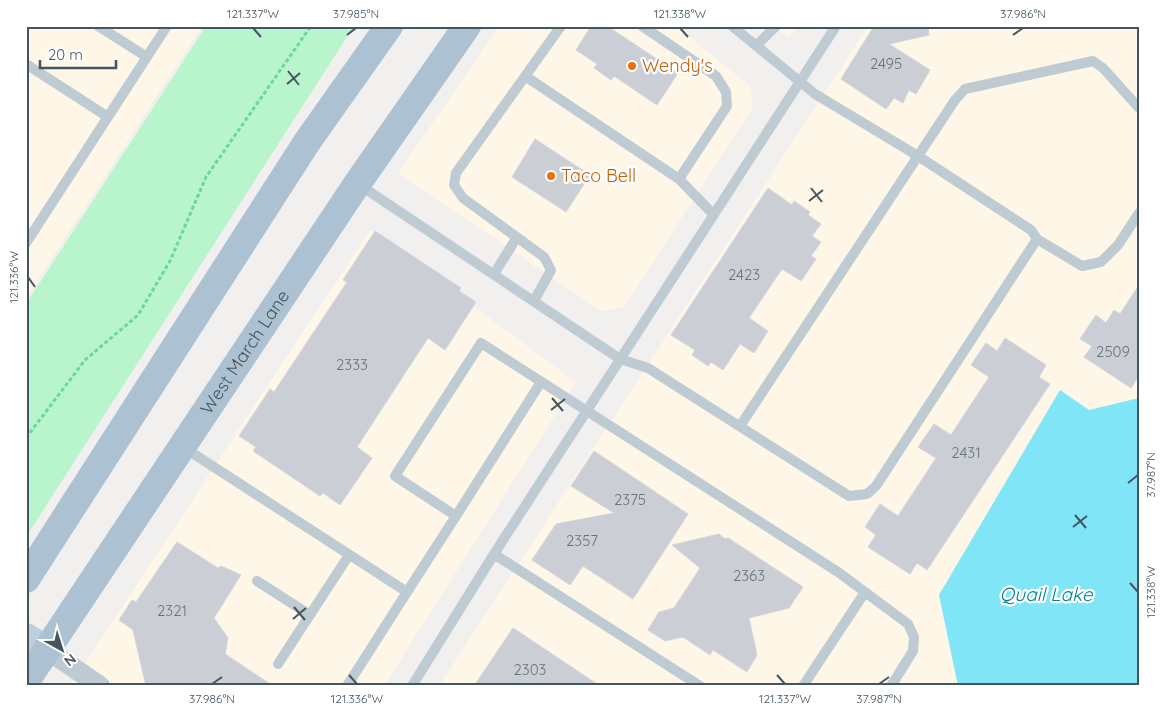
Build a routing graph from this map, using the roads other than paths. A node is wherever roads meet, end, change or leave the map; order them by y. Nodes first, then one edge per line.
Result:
1 (98, 26) edge
2 (167, 26) edge
3 (389, 26) edge
4 (467, 26) edge
5 (561, 26) edge
6 (642, 26) edge
7 (732, 26) edge
8 (776, 26) edge
9 (836, 26) edge
10 (756, 46) junction
11 (146, 57) junction
12 (26, 64) edge
13 (525, 76) junction
14 (798, 81) junction
15 (1139, 108) edge
16 (108, 117) junction
17 (918, 156) junction
18 (679, 179) junction
19 (357, 184) junction
20 (1139, 213) edge
21 (712, 214) junction
22 (517, 237) junction
23 (1037, 239) junction
24 (26, 243) edge
25 (494, 274) junction
26 (534, 301) junction
27 (620, 358) junction
28 (542, 382) junction
29 (586, 412) junction
30 (740, 426) junction
31 (182, 447) junction
32 (456, 516) junction
33 (494, 554) junction
34 (349, 555) junction
35 (26, 579) edge
36 (257, 581) dead end
37 (407, 592) junction
38 (865, 592) junction
39 (310, 615) junction
40 (36, 643) edge
41 (278, 664) dead end
42 (26, 681) edge
43 (100, 686) edge
44 (347, 686) edge
45 (412, 686) edge
46 (700, 686) edge
47 (803, 686) edge
48 (890, 686) edge

1 - 11 lane
2 - 11 lane
3 - 35 main road
4 - 19 main road, West March Lane
5 - 13 lane
6 - 18 lane
7 - 10 lane
8 - 10 lane
9 - 14 lane
10 - 14 lane
11 - 16 lane
12 - 16 lane
13 - 18 lane
13 - 22 lane
14 - 17 lane
14 - 21 lane
15 - 17 lane
16 - 24 lane
17 - 23 lane
17 - 30 lane
18 - 21 lane
19 - 25 lane
19 - 31 main road, West March Lane
20 - 23 lane
21 - 27 lane
22 - 25 lane
22 - 26 lane
23 - 30 lane
25 - 26 lane
26 - 27 lane
27 - 29 lane
27 - 30 lane
28 - 29 lane
28 - 32 lane
28 - 32 lane
29 - 33 lane
29 - 38 lane
31 - 34 lane
31 - 40 main road, West March Lane
32 - 37 lane
33 - 45 lane
33 - 46 lane
34 - 37 lane
34 - 39 lane
36 - 39 lane
37 - 44 lane
38 - 47 lane
38 - 48 lane
39 - 41 lane
40 - 42 main road, West March Lane
40 - 43 street

